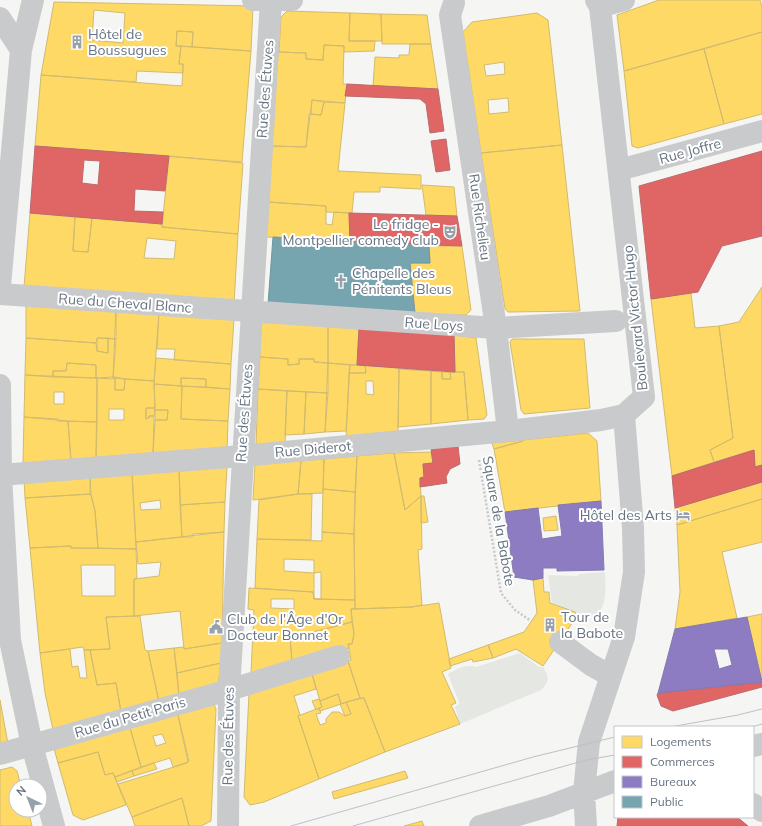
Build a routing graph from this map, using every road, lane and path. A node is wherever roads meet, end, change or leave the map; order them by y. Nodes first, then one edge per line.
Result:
1 (33, 0) edge
2 (253, 0) edge
3 (271, 0) edge
4 (292, 0) edge
5 (624, 0) edge
6 (453, 1) edge
7 (598, 4) edge
8 (0, 18) edge
9 (21, 50) junction
10 (762, 131) edge
11 (619, 170) junction
12 (0, 286) edge
13 (0, 294) edge
14 (251, 312) junction
15 (616, 321) dead end
16 (496, 328) junction
17 (0, 384) edge
18 (624, 414) junction
19 (508, 431) junction
20 (474, 434) junction
21 (242, 456) junction
22 (0, 475) edge
23 (532, 621) dead end
24 (560, 642) dead end
25 (339, 656) dead end
26 (611, 676) junction
27 (229, 690) junction
28 (32, 745) junction
29 (0, 754) edge
30 (614, 781) edge
31 (584, 792) junction
32 (754, 805) edge
33 (762, 811) edge
34 (54, 826) edge
35 (228, 826) edge
36 (480, 826) edge
37 (586, 826) edge

1 - 9 street
2 - 3 street
3 - 4 street
3 - 14 street, Rue des Étuves
5 - 7 street
6 - 16 street, Rue Richelieu
7 - 11 street, Boulevard Victor Hugo
8 - 9 street
9 - 12 street
10 - 11 street, Rue Joffre
11 - 18 street, Boulevard Victor Hugo
13 - 14 street, Rue du Cheval Blanc
14 - 16 street, Rue Loys
14 - 21 street, Rue des Étuves
15 - 16 street, Rue Loys
16 - 19 street, Rue Richelieu
17 - 22 street
18 - 19 street, Rue Diderot
18 - 26 street
19 - 20 street, Rue Diderot
20 - 21 street, Rue Diderot
20 - 23 path, Square de la Babote
21 - 22 street, Rue Diderot
21 - 27 street, Rue des Étuves
22 - 28 street
24 - 26 street
25 - 27 street, Rue du Petit Paris
26 - 31 street
27 - 28 street, Rue du Petit Paris
27 - 35 street, Rue des Étuves
28 - 29 street, Rue du Petit Paris
28 - 34 street
30 - 31 street
31 - 36 street
31 - 37 street
32 - 33 street

